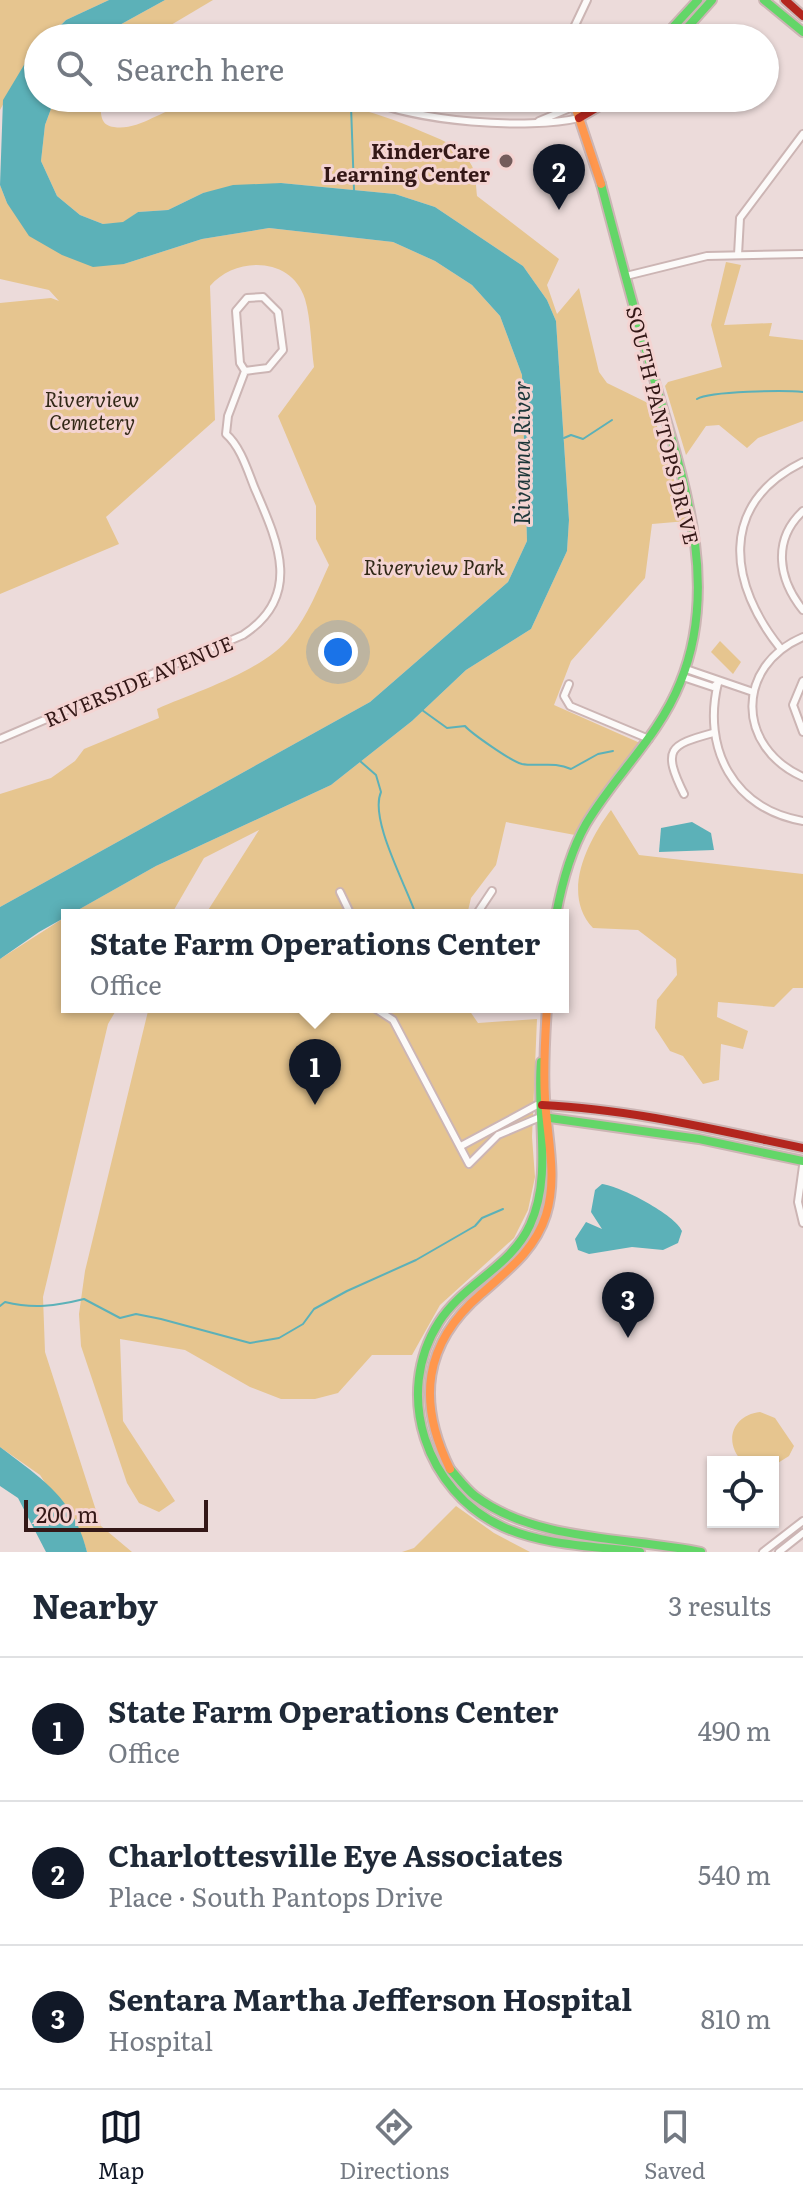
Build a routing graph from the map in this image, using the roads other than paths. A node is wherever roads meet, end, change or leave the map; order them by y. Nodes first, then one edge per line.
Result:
1 (587, 0) edge
2 (698, 0) edge
3 (712, 0) edge
4 (764, 0) edge
5 (785, 0) edge
6 (803, 16) edge
7 (576, 24) edge
8 (676, 24) edge
9 (691, 24) edge
10 (803, 32) edge
11 (414, 112) edge
12 (556, 112) edge
13 (577, 112) edge
14 (589, 112) edge
15 (579, 118) junction
16 (539, 121) junction
17 (803, 134) edge
18 (803, 254) edge
19 (738, 255) junction
20 (626, 276) junction
21 (245, 371) junction
22 (803, 462) edge
23 (803, 511) edge
24 (803, 610) edge
25 (803, 637) edge
26 (781, 649) junction
27 (684, 673) junction
28 (803, 681) edge
29 (718, 683) junction
30 (569, 684) dead end
31 (753, 692) junction
32 (803, 732) edge
33 (713, 733) junction
34 (0, 739) edge
35 (649, 739) junction
36 (803, 777) edge
37 (684, 794) dead end
38 (803, 821) edge
39 (492, 891) dead end
40 (340, 892) dead end
41 (348, 909) edge
42 (480, 909) edge
43 (558, 909) edge
44 (382, 1013) edge
45 (547, 1013) edge
46 (541, 1105) junction
47 (543, 1117) junction
48 (461, 1146) junction
49 (803, 1148) edge
50 (803, 1163) edge
51 (803, 1223) edge
52 (803, 1521) edge
53 (803, 1533) edge
54 (640, 1552) edge
55 (701, 1552) edge
56 (763, 1552) edge
57 (779, 1552) edge

1 - 7 street
2 - 8 main road
3 - 9 main road
4 - 10 main road
5 - 6 main road
11 - 16 street
12 - 16 street
13 - 15 main road, SOUTH PANTOPS DRIVE
14 - 15 main road
15 - 16 street
15 - 20 main road, SOUTH PANTOPS DRIVE
17 - 19 street
18 - 19 street
19 - 20 street
20 - 27 main road, SOUTH PANTOPS DRIVE
21 - 21 street
21 - 34 street, RIVERSIDE AVENUE
22 - 26 street
23 - 24 street
25 - 26 street
26 - 31 street
27 - 29 street
27 - 35 main road, SOUTH PANTOPS DRIVE
28 - 32 street
29 - 31 street
29 - 33 street
30 - 35 street
31 - 36 street
33 - 37 street
33 - 38 street
35 - 43 main road, SOUTH PANTOPS DRIVE
39 - 42 street
40 - 41 street
44 - 48 street
45 - 46 main road
46 - 47 main road
46 - 48 street
46 - 49 main road
47 - 48 street
47 - 50 main road
47 - 54 main road
47 - 55 main road
50 - 51 street
52 - 56 street
53 - 57 street

